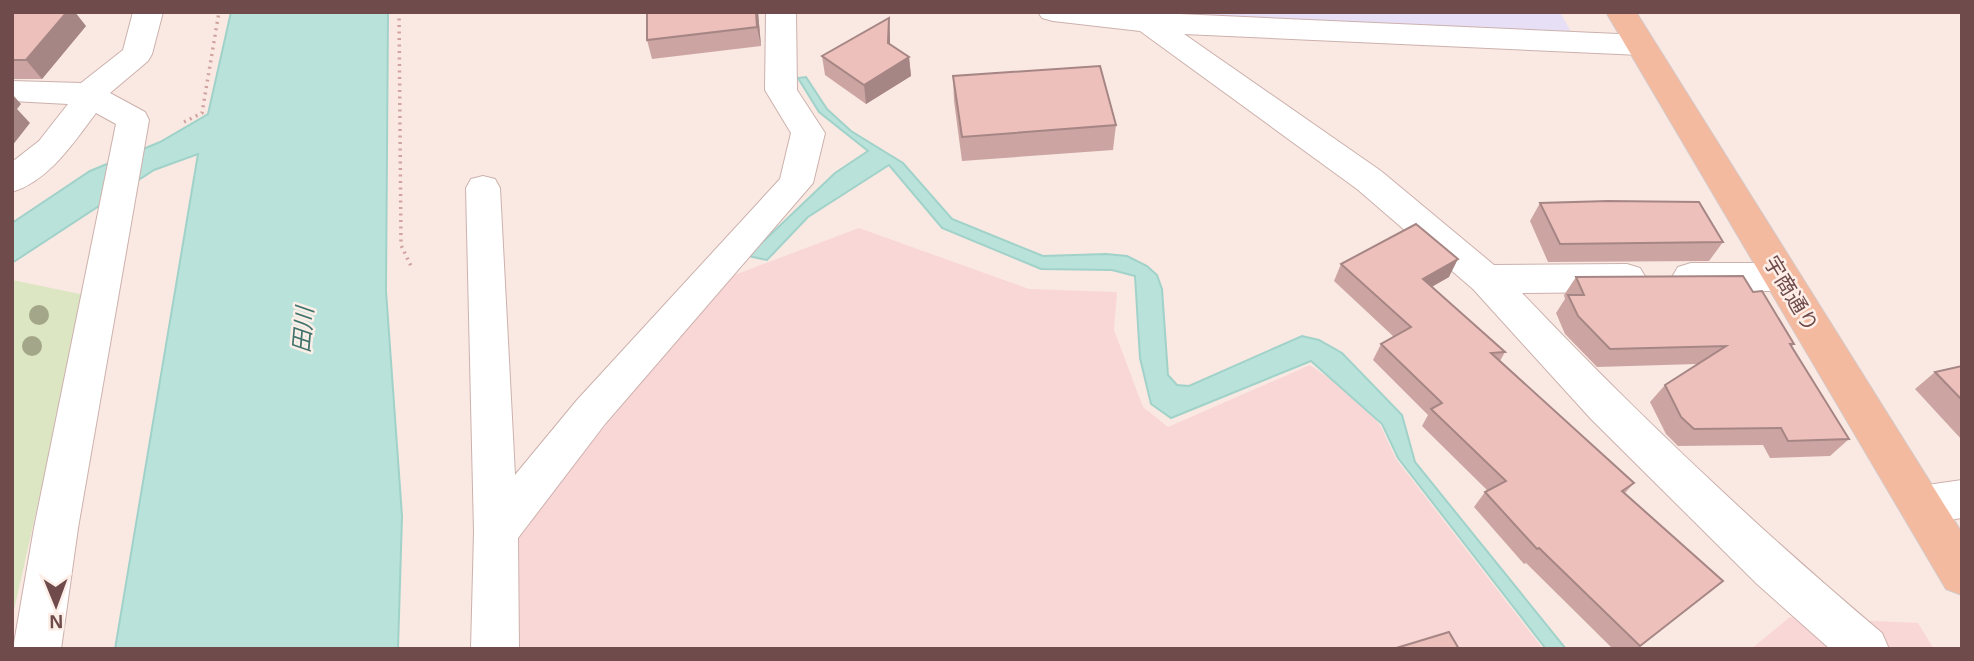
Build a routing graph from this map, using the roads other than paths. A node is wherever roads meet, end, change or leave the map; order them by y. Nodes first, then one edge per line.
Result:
1 (149, 12) edge
2 (781, 12) edge
3 (1053, 12) edge
4 (1621, 12) edge
5 (1148, 23) junction
6 (1640, 45) junction
7 (12, 91) edge
8 (89, 95) junction
9 (12, 180) edge
10 (483, 188) dead end
11 (1780, 277) junction
12 (1486, 279) junction
13 (1962, 499) edge
14 (1920, 505) junction
15 (496, 533) junction
16 (1962, 574) edge
17 (37, 649) edge
18 (495, 649) edge
19 (1865, 649) edge

1 - 8 street
2 - 15 street
3 - 5 street
4 - 6 main road, 宇商通り
5 - 6 street
5 - 12 street
6 - 11 main road, 宇商通り
7 - 8 street
8 - 9 street
8 - 17 street
10 - 15 street
11 - 12 street
11 - 14 main road, 宇商通り
12 - 19 street
13 - 14 street
14 - 16 main road, 宇商通り
15 - 18 street

